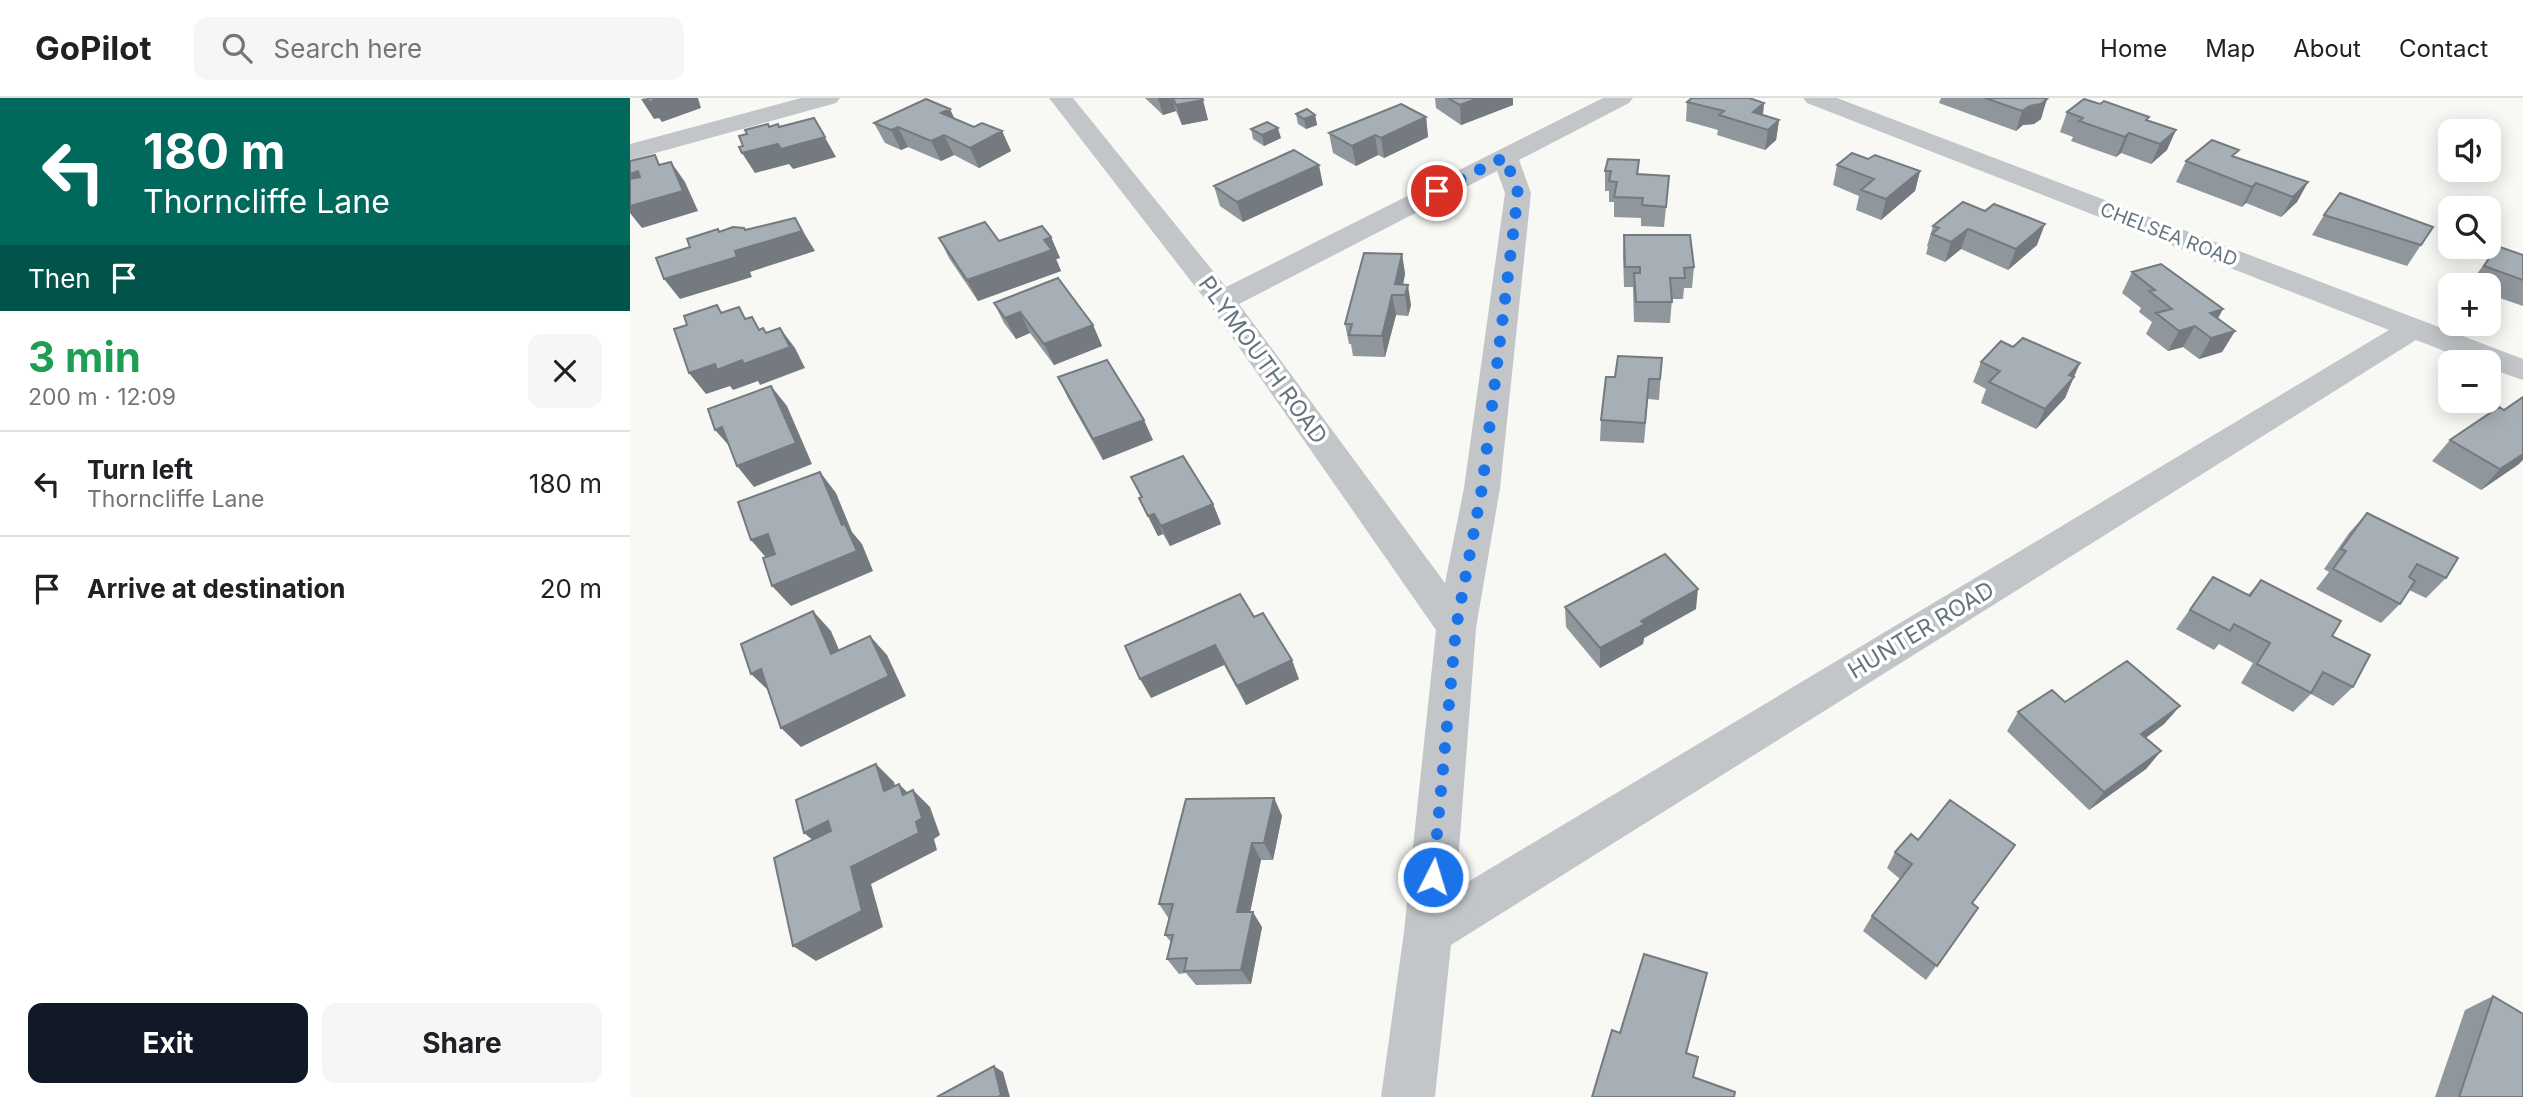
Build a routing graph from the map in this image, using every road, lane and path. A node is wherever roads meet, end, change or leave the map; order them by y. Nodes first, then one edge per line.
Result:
1 (828, 98) edge
2 (1062, 98) edge
3 (1621, 98) edge
4 (1815, 98) edge
5 (630, 152) edge
6 (1505, 157) junction
7 (1222, 301) junction
8 (2414, 328) junction
9 (2523, 370) edge
10 (1456, 628) junction
11 (1428, 932) junction
12 (1408, 1097) edge

1 - 5 street
2 - 7 street, PLYMOUTH ROAD
3 - 6 street
4 - 8 street, CHELSEA ROAD
6 - 7 street
6 - 10 street
7 - 10 street, PLYMOUTH ROAD
8 - 9 street, CHELSEA ROAD
8 - 11 street, HUNTER ROAD
10 - 11 street
11 - 12 street

